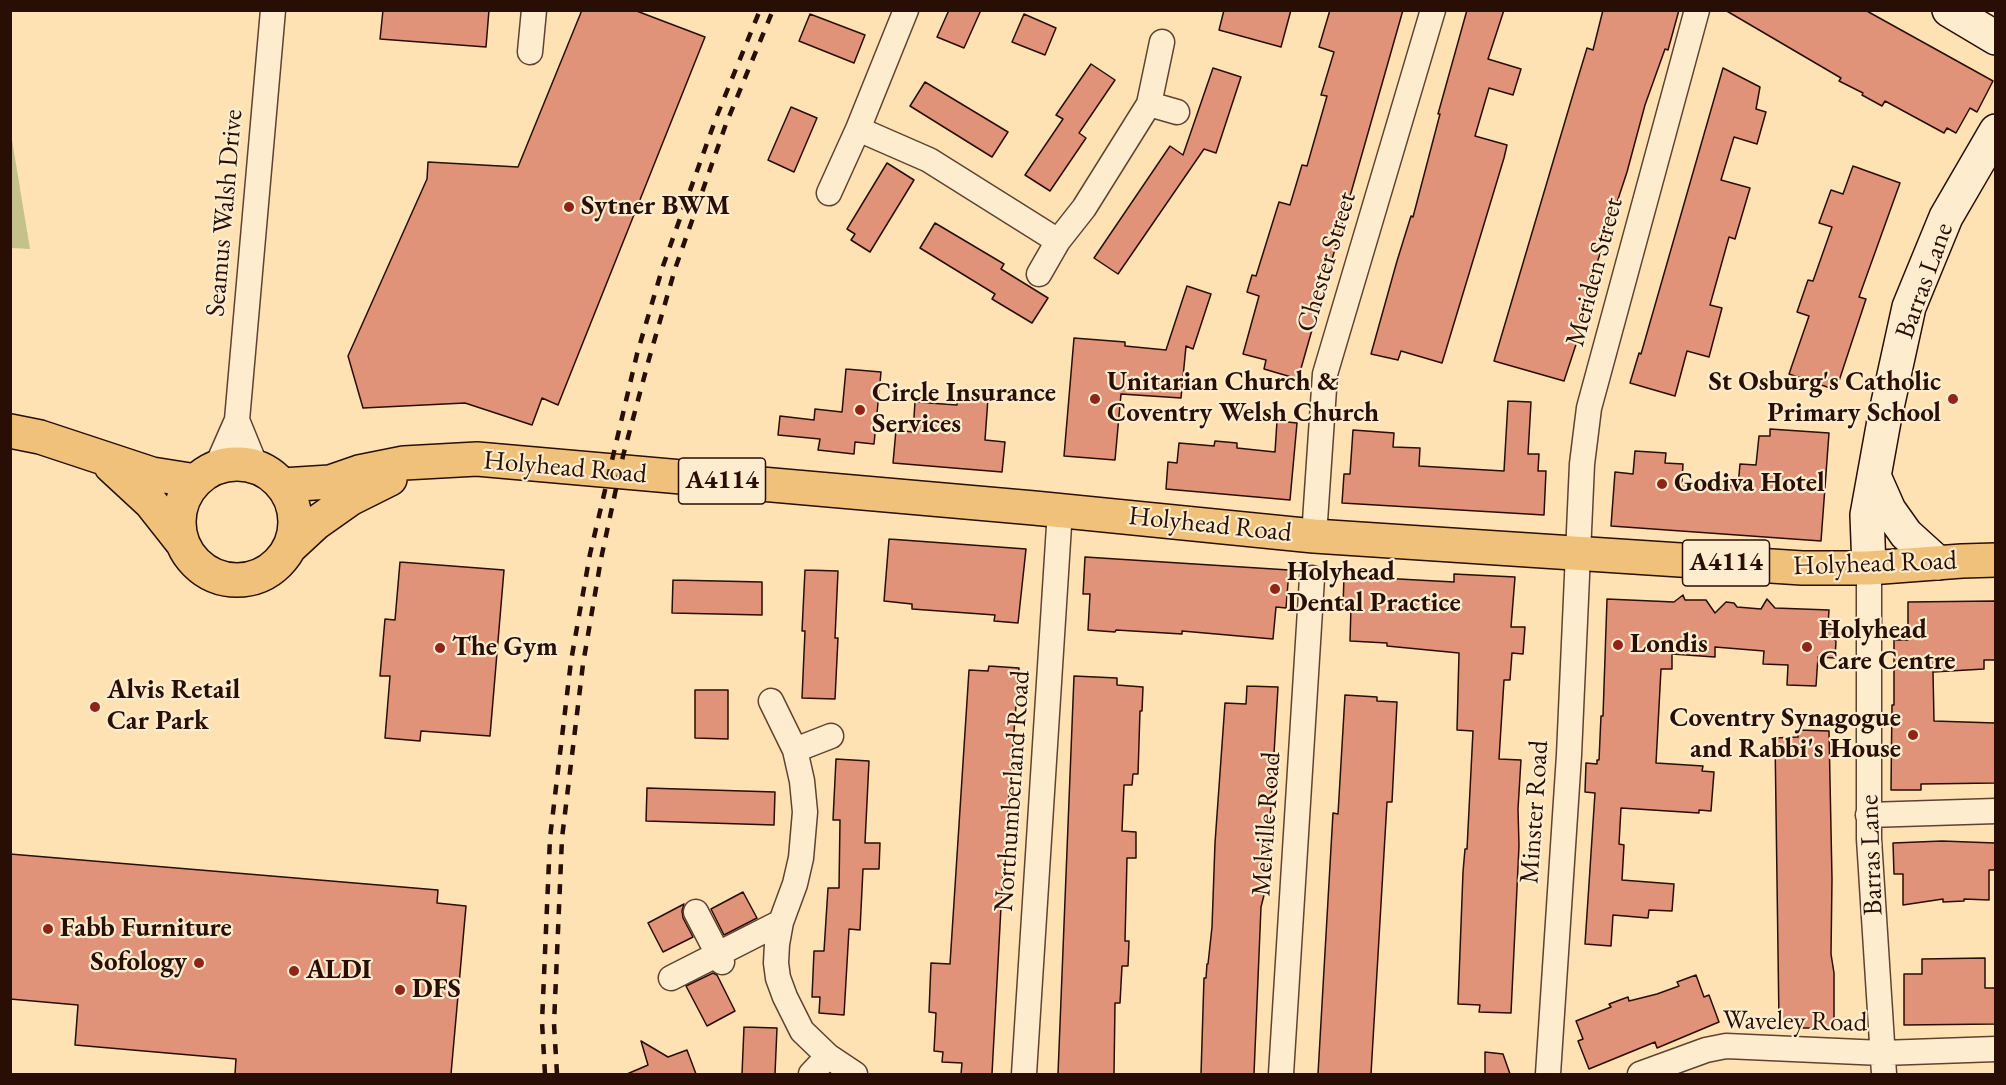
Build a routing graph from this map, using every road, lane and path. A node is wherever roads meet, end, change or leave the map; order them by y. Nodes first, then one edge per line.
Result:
1 (273, 10) edge
2 (534, 10) edge
3 (906, 10) edge
4 (1433, 10) edge
5 (1697, 10) edge
6 (1949, 10) edge
7 (1995, 38) edge
8 (1162, 42) dead end
9 (530, 52) dead end
10 (1149, 104) junction
11 (1177, 112) dead end
12 (858, 129) junction
13 (1995, 131) edge
14 (829, 193) dead end
15 (1059, 241) junction
16 (1039, 274) dead end
17 (237, 420) junction
18 (10, 431) edge
19 (104, 459) junction
20 (427, 462) junction
21 (206, 475) junction
22 (1874, 476) junction
23 (270, 477) junction
24 (1060, 510) junction
25 (1314, 536) junction
26 (181, 541) junction
27 (289, 548) junction
28 (1578, 553) junction
29 (1995, 560) edge
30 (1938, 563) junction
31 (1869, 568) junction
32 (1312, 578) dead end
33 (771, 701) dead end
34 (831, 736) dead end
35 (795, 750) junction
36 (1995, 811) edge
37 (1868, 815) junction
38 (696, 912) dead end
39 (781, 922) junction
40 (719, 958) junction
41 (671, 978) dead end
42 (1995, 1049) edge
43 (828, 1056) junction
44 (1883, 1064) edge
45 (811, 1074) edge
46 (855, 1074) edge
47 (1024, 1074) edge
48 (1281, 1074) edge
49 (1548, 1074) edge
50 (1640, 1074) edge

1 - 17 street, Seamus Walsh Drive
2 - 9 street
3 - 12 street
4 - 25 street, Chester Street
5 - 28 street, Meriden Street
6 - 7 street
8 - 10 street
10 - 11 street
10 - 15 street
12 - 14 street
12 - 15 street
13 - 22 street, Barras Lane
15 - 16 street
17 - 21 street
17 - 23 street
18 - 19 highway
19 - 21 highway
19 - 26 highway
20 - 23 highway, Holyhead Road / A4114
20 - 24 highway, Holyhead Road / A4114
20 - 27 highway, Holyhead Road / A4114
21 - 23 highway
21 - 26 highway
22 - 30 street
22 - 31 street, Barras Lane
23 - 27 highway
24 - 25 highway, Holyhead Road / A4114
24 - 47 street, Northumberland Road
25 - 28 highway, Holyhead Road / A4114
26 - 27 highway
28 - 31 highway, Holyhead Road / A4114
28 - 49 street, Minster Road
29 - 30 highway, Holyhead Road / A4114
30 - 31 highway, Holyhead Road / A4114
31 - 37 street, Barras Lane
32 - 48 street, Melville Road
33 - 35 street
34 - 35 street
35 - 39 street
36 - 37 street
37 - 44 street, Barras Lane
38 - 40 street
39 - 40 street
39 - 43 street
40 - 41 street
42 - 44 street, Waveley Road
43 - 45 street
43 - 46 street
44 - 50 street, Waveley Road

